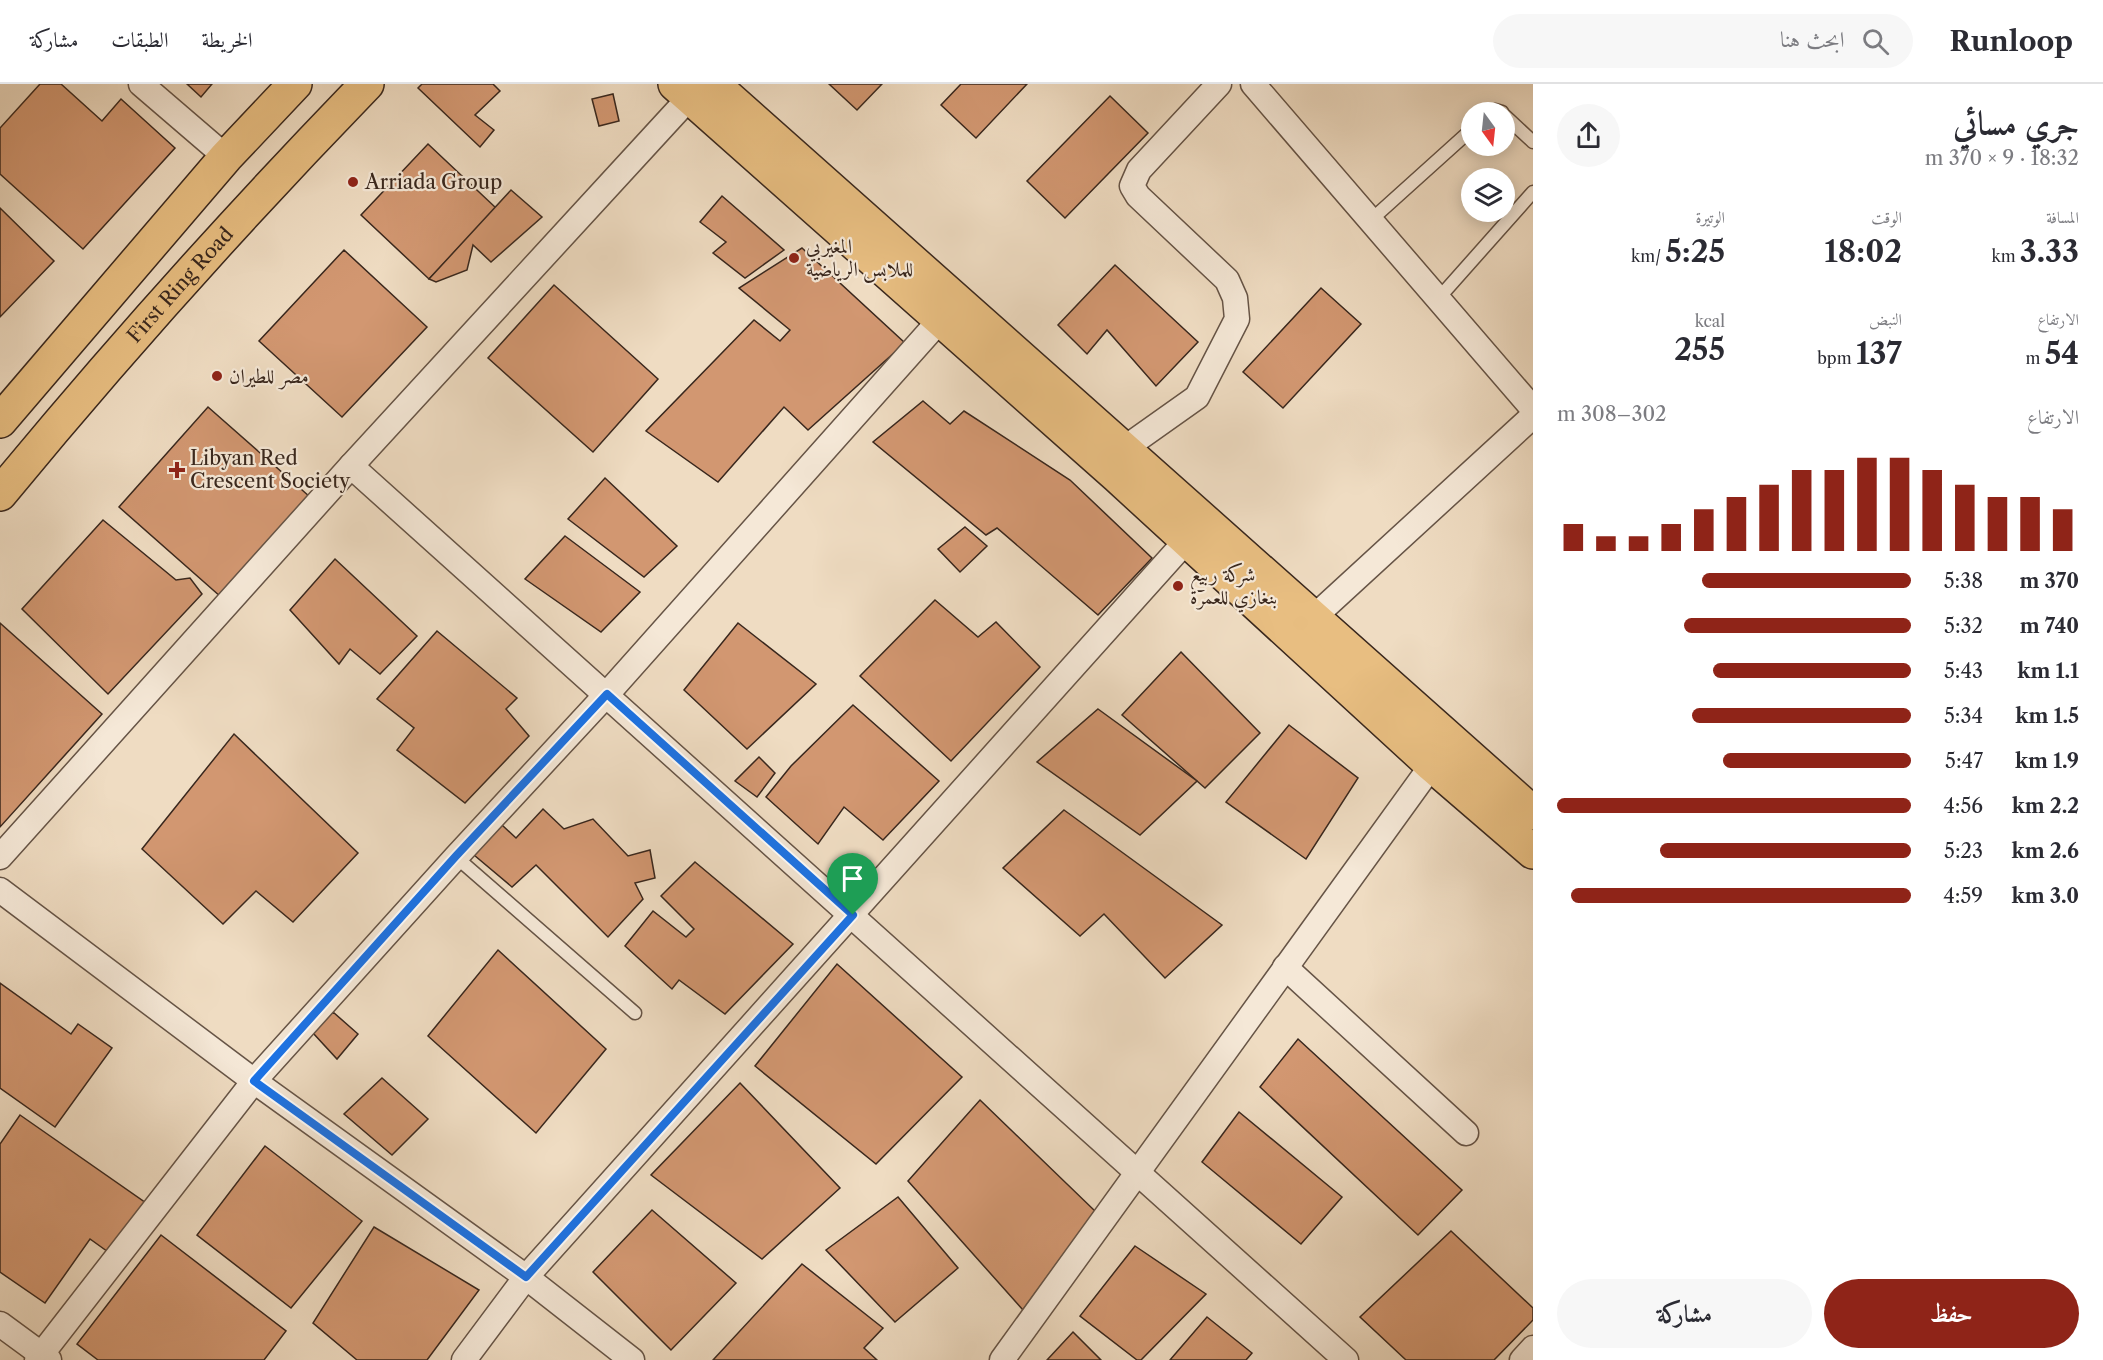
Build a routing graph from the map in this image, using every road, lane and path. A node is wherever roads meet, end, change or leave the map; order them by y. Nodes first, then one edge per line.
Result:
1 (141, 84) edge
2 (295, 84) edge
3 (367, 84) edge
4 (1219, 84) edge
5 (1253, 84) edge
6 (693, 88) edge
7 (1515, 125) edge
8 (1461, 139) edge
9 (1533, 142) edge
10 (226, 157) junction
11 (1533, 192) edge
12 (1371, 220) junction
13 (1438, 298) junction
14 (940, 320) junction
15 (1533, 409) edge
16 (3, 412) edge
17 (1533, 416) edge
18 (1125, 448) junction
19 (351, 466) junction
20 (0, 494) edge
21 (1186, 541) junction
22 (1314, 617) junction
23 (607, 694) junction
24 (1432, 765) junction
25 (1526, 827) edge
26 (0, 856) edge
27 (456, 856) junction
28 (0, 891) edge
29 (853, 915) junction
30 (1285, 967) junction
31 (635, 1013) dead end
32 (254, 1081) junction
33 (1466, 1133) dead end
34 (1138, 1175) junction
35 (526, 1277) junction
36 (0, 1324) edge
37 (1533, 1348) edge
38 (43, 1358) edge
39 (464, 1360) edge
40 (632, 1360) edge
41 (1002, 1360) edge
42 (1346, 1360) edge
43 (1522, 1360) edge

1 - 10 street
2 - 10 main road
3 - 20 main road, First Ring Road
4 - 18 street
5 - 12 street
6 - 14 main road
6 - 18 main road
6 - 19 street
7 - 9 lane
8 - 12 lane
10 - 16 main road
11 - 13 lane
12 - 13 street
13 - 15 street
14 - 21 main road
14 - 23 street
17 - 22 street
18 - 22 main road
19 - 23 street
19 - 26 street
21 - 24 main road
21 - 29 street
22 - 25 main road
23 - 27 street
23 - 29 street
24 - 25 main road
24 - 30 street
27 - 31 lane
27 - 32 street
28 - 32 street
29 - 34 street
29 - 35 street
30 - 33 street
30 - 34 street
32 - 35 street
32 - 38 street
34 - 41 street
34 - 42 street
35 - 39 street
35 - 40 street
36 - 38 street
37 - 43 street

